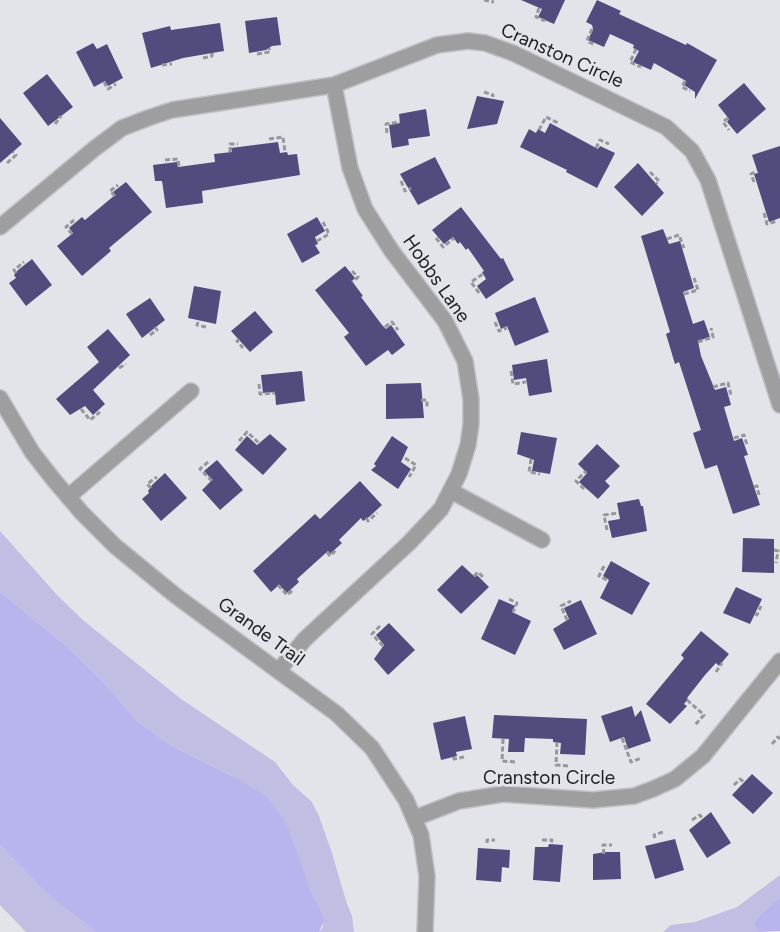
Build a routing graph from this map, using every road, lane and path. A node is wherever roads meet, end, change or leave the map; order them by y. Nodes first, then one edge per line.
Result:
1 (484, 0) edge
2 (494, 2) dead end
3 (540, 8) dead end
4 (545, 21) dead end
5 (592, 29) dead end
6 (594, 44) dead end
7 (269, 48) dead end
8 (636, 49) dead end
9 (212, 52) dead end
10 (257, 54) dead end
11 (203, 58) dead end
12 (172, 64) dead end
13 (162, 65) dead end
14 (641, 67) dead end
15 (685, 81) dead end
16 (104, 82) dead end
17 (116, 84) dead end
18 (334, 85) junction
19 (690, 91) dead end
20 (484, 92) dead end
21 (492, 97) dead end
22 (61, 116) dead end
23 (728, 118) dead end
24 (400, 122) dead end
25 (558, 123) dead end
26 (55, 124) dead end
27 (539, 130) dead end
28 (729, 130) dead end
29 (387, 133) dead end
30 (269, 139) dead end
31 (238, 144) dead end
32 (609, 144) dead end
33 (596, 148) dead end
34 (13, 152) dead end
35 (230, 152) dead end
36 (285, 152) dead end
37 (165, 160) dead end
38 (7, 163) dead end
39 (179, 167) dead end
40 (757, 171) dead end
41 (650, 172) dead end
42 (401, 181) dead end
43 (754, 182) dead end
44 (656, 184) dead end
45 (118, 185) dead end
46 (411, 188) dead end
47 (115, 196) dead end
48 (764, 213) dead end
49 (74, 220) dead end
50 (777, 221) dead end
51 (323, 222) dead end
52 (0, 226) edge
53 (72, 234) dead end
54 (436, 238) dead end
55 (454, 238) dead end
56 (667, 239) dead end
57 (317, 240) dead end
58 (684, 248) dead end
59 (24, 262) dead end
60 (352, 271) dead end
61 (16, 273) dead end
62 (483, 274) dead end
63 (694, 278) dead end
64 (352, 282) dead end
65 (479, 293) dead end
66 (684, 294) dead end
67 (198, 322) dead end
68 (495, 322) dead end
69 (206, 326) dead end
70 (155, 327) dead end
71 (385, 327) dead end
72 (508, 328) dead end
73 (711, 328) dead end
74 (398, 330) dead end
75 (150, 335) dead end
76 (239, 339) dead end
77 (698, 342) dead end
78 (243, 348) dead end
79 (126, 364) dead end
80 (119, 368) dead end
81 (511, 371) dead end
82 (526, 382) dead end
83 (259, 384) dead end
84 (714, 387) dead end
85 (191, 392) dead end
86 (275, 393) dead end
87 (731, 395) dead end
88 (0, 398) edge
89 (421, 400) dead end
90 (780, 405) edge
91 (81, 409) dead end
92 (427, 409) dead end
93 (100, 412) dead end
94 (734, 438) dead end
95 (239, 441) dead end
96 (258, 443) dead end
97 (747, 445) dead end
98 (405, 458) dead end
99 (531, 459) dead end
100 (208, 462) dead end
101 (586, 471) dead end
102 (540, 474) dead end
103 (157, 477) dead end
104 (408, 477) dead end
105 (212, 481) dead end
106 (754, 487) dead end
107 (151, 488) dead end
108 (584, 489) dead end
109 (451, 491) junction
110 (760, 495) dead end
111 (68, 497) junction
112 (377, 512) dead end
113 (619, 513) dead end
114 (366, 518) dead end
115 (607, 530) dead end
116 (542, 540) dead end
117 (337, 550) dead end
118 (774, 550) dead end
119 (327, 552) dead end
120 (776, 564) dead end
121 (604, 566) dead end
122 (474, 576) dead end
123 (484, 578) dead end
124 (609, 581) dead end
125 (278, 585) dead end
126 (294, 589) dead end
127 (508, 599) dead end
128 (571, 601) dead end
129 (761, 606) dead end
130 (513, 612) dead end
131 (755, 614) dead end
132 (567, 620) dead end
133 (380, 626) dead end
134 (383, 646) dead end
135 (780, 661) edge
136 (722, 663) dead end
137 (279, 670) junction
138 (716, 672) dead end
139 (687, 700) dead end
140 (694, 726) dead end
141 (622, 738) dead end
142 (503, 739) dead end
143 (780, 739) edge
144 (558, 742) dead end
145 (772, 744) dead end
146 (454, 757) dead end
147 (464, 757) dead end
148 (641, 758) dead end
149 (516, 762) dead end
150 (569, 766) dead end
151 (744, 782) dead end
152 (734, 786) dead end
153 (415, 818) junction
154 (702, 818) dead end
155 (692, 820) dead end
156 (663, 832) dead end
157 (656, 838) dead end
158 (495, 840) dead end
159 (542, 840) dead end
160 (487, 843) dead end
161 (551, 844) dead end
162 (612, 844) dead end
163 (604, 854) dead end
164 (425, 932) edge

1 - 2 path
3 - 4 path
5 - 6 path
7 - 10 path
8 - 14 path
9 - 11 path
12 - 13 path
15 - 19 path
16 - 17 path
18 - 52 street, Cranston Circle
18 - 90 street, Cranston Circle
18 - 109 street, Hobbs Lane
20 - 21 path
22 - 26 path
23 - 28 path
24 - 29 path
25 - 27 path
30 - 36 path
31 - 35 path
32 - 33 path
34 - 38 path
37 - 39 path
40 - 43 path
41 - 44 path
42 - 46 path
45 - 47 path
48 - 50 path
49 - 53 path
51 - 57 path
54 - 55 path
56 - 58 path
59 - 61 path
60 - 64 path
62 - 65 path
63 - 66 path
67 - 69 path
68 - 72 path
70 - 75 path
71 - 74 path
73 - 77 path
76 - 78 path
79 - 80 path
81 - 82 path
83 - 86 path
84 - 87 path
85 - 111 street
88 - 111 street, Grande Trail
89 - 92 path
91 - 93 path
94 - 97 path
95 - 96 path
98 - 104 path
99 - 102 path
100 - 105 path
101 - 108 path
103 - 107 path
106 - 110 path
109 - 116 street
109 - 137 street, Hobbs Lane
111 - 137 street, Grande Trail
112 - 114 path
113 - 115 path
117 - 119 path
118 - 120 path
121 - 124 path
122 - 123 path
125 - 126 path
127 - 130 path
128 - 132 path
129 - 131 path
133 - 134 path
135 - 153 street, Cranston Circle
136 - 138 path
137 - 153 street, Grande Trail
139 - 140 path
141 - 148 path
142 - 149 path
143 - 145 path
144 - 150 path
146 - 147 path
151 - 152 path
153 - 164 street, Grande Trail
154 - 155 path
156 - 157 path
158 - 160 path
159 - 161 path
162 - 163 path

